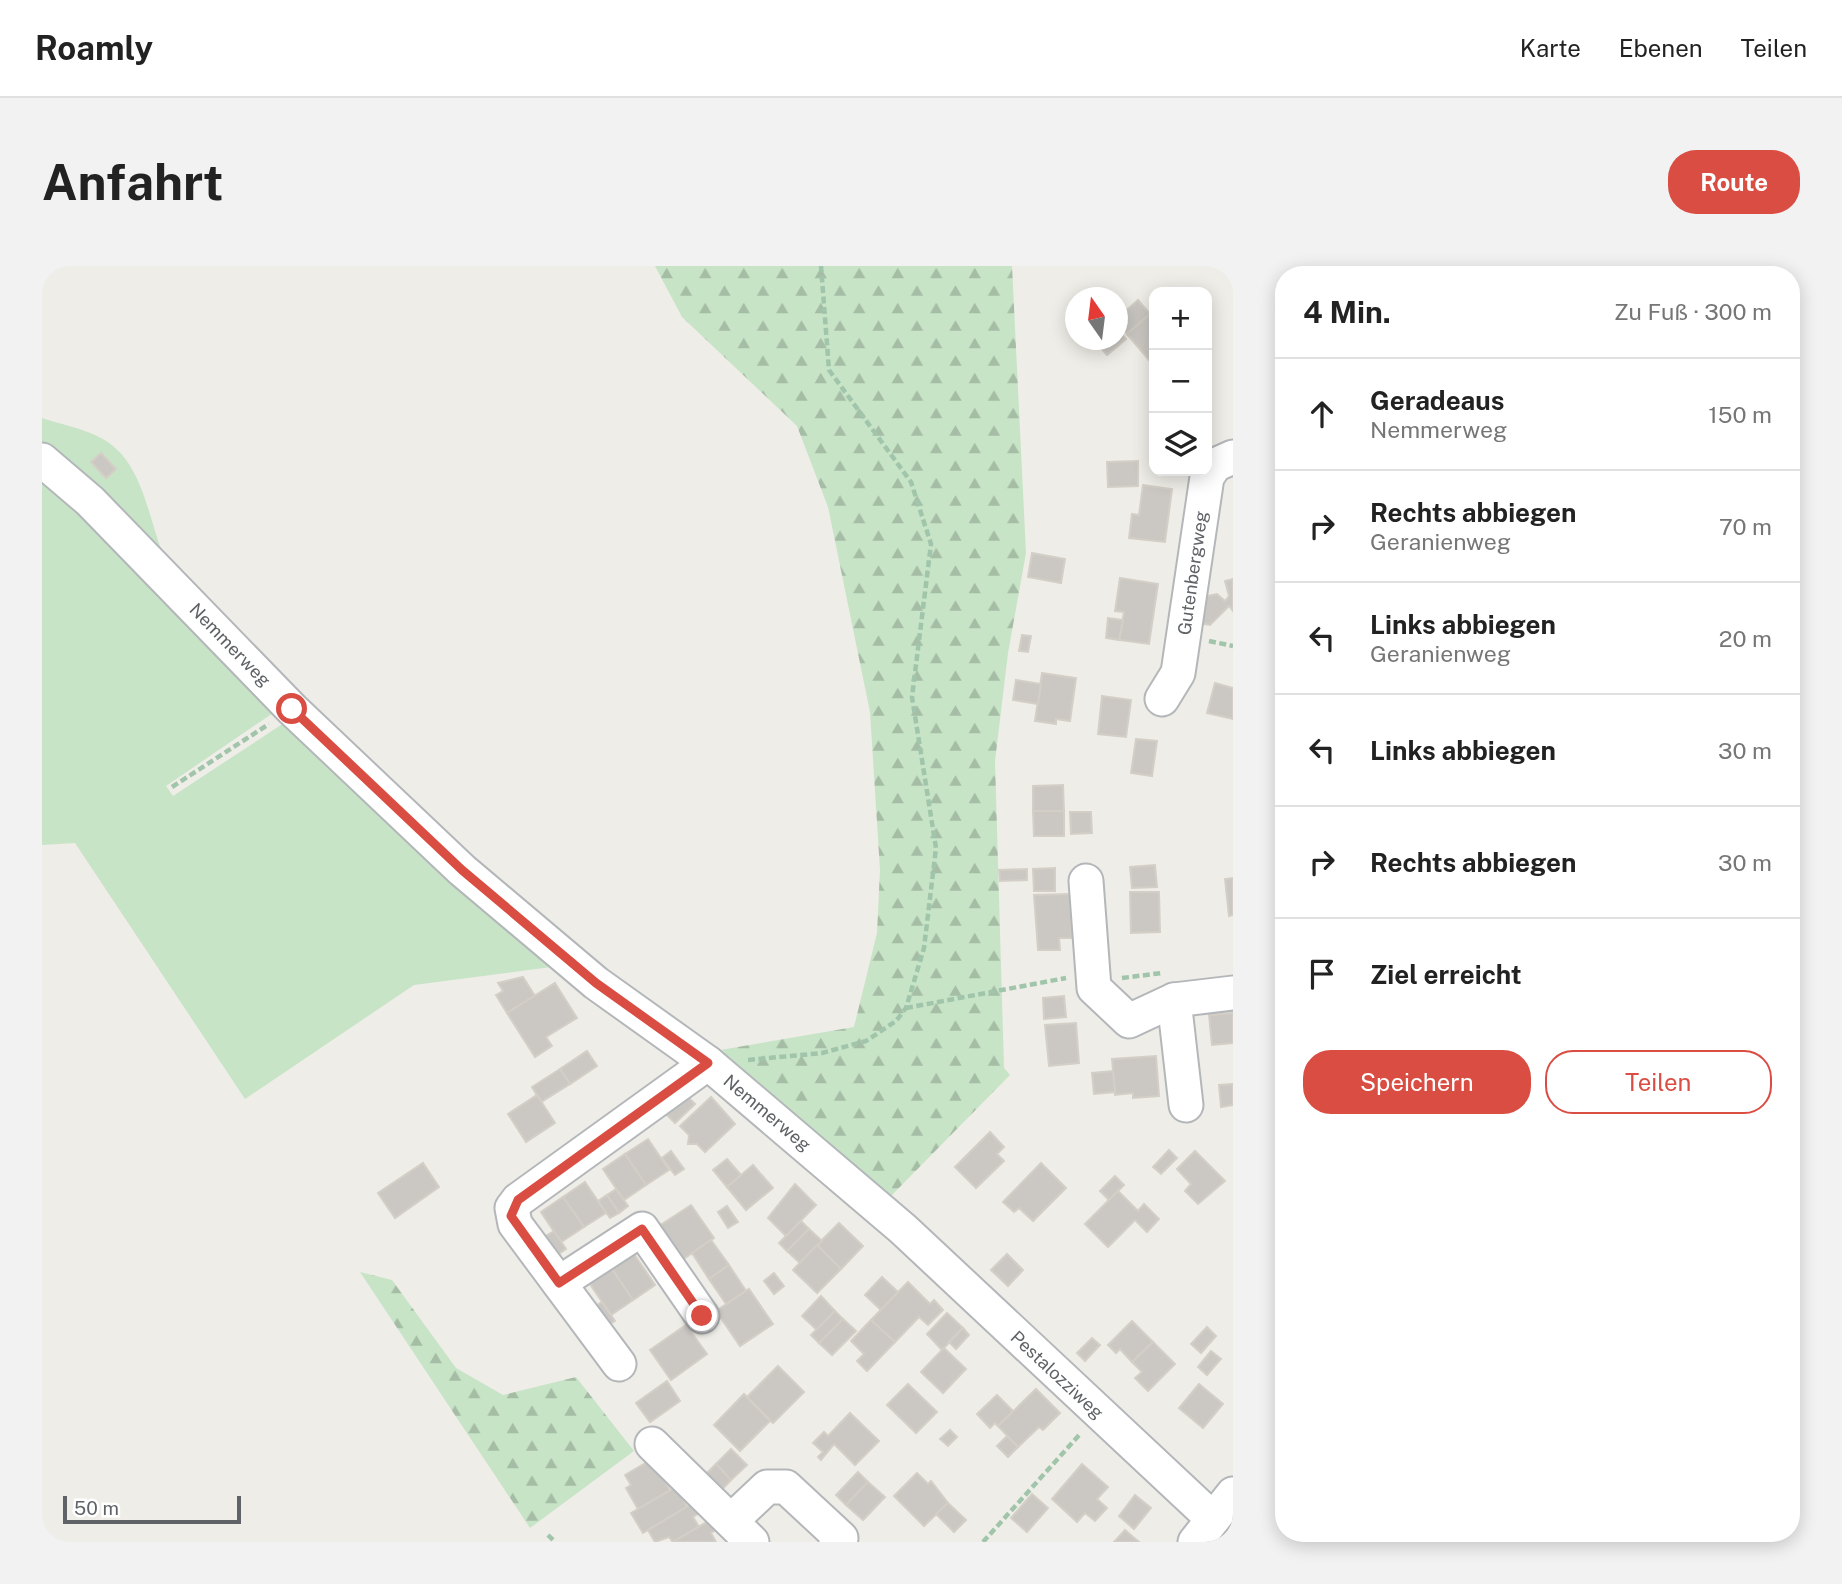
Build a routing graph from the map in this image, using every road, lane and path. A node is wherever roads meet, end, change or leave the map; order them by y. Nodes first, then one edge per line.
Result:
1 (821, 266) edge
2 (1233, 457) edge
3 (42, 460) edge
4 (1163, 699) dead end
5 (292, 709) junction
6 (173, 787) dead end
7 (1086, 881) dead end
8 (1092, 981) junction
9 (1233, 993) edge
10 (1174, 1000) junction
11 (906, 1008) junction
12 (708, 1063) junction
13 (1186, 1105) dead end
14 (903, 1230) joint
15 (559, 1283) junction
16 (702, 1316) dead end
17 (619, 1364) dead end
18 (1098, 1414) junction
19 (652, 1444) dead end
20 (1214, 1518) edge
21 (742, 1531) edge
22 (548, 1535) dead end
23 (839, 1540) edge
24 (555, 1542) edge
25 (983, 1542) edge

1 - 11 path
2 - 4 street, Gutenbergweg
3 - 5 street, Nemmerweg
5 - 6 path
5 - 12 street, Nemmerweg
7 - 8 street
8 - 10 street
8 - 11 path
9 - 10 street
10 - 13 street
11 - 12 path
12 - 14 street, Nemmerweg
12 - 15 street
14 - 18 street, Pestalozziweg
15 - 16 street
15 - 17 street
18 - 20 street, Pestalozziweg
18 - 25 path
19 - 21 street
21 - 23 street
22 - 24 path

